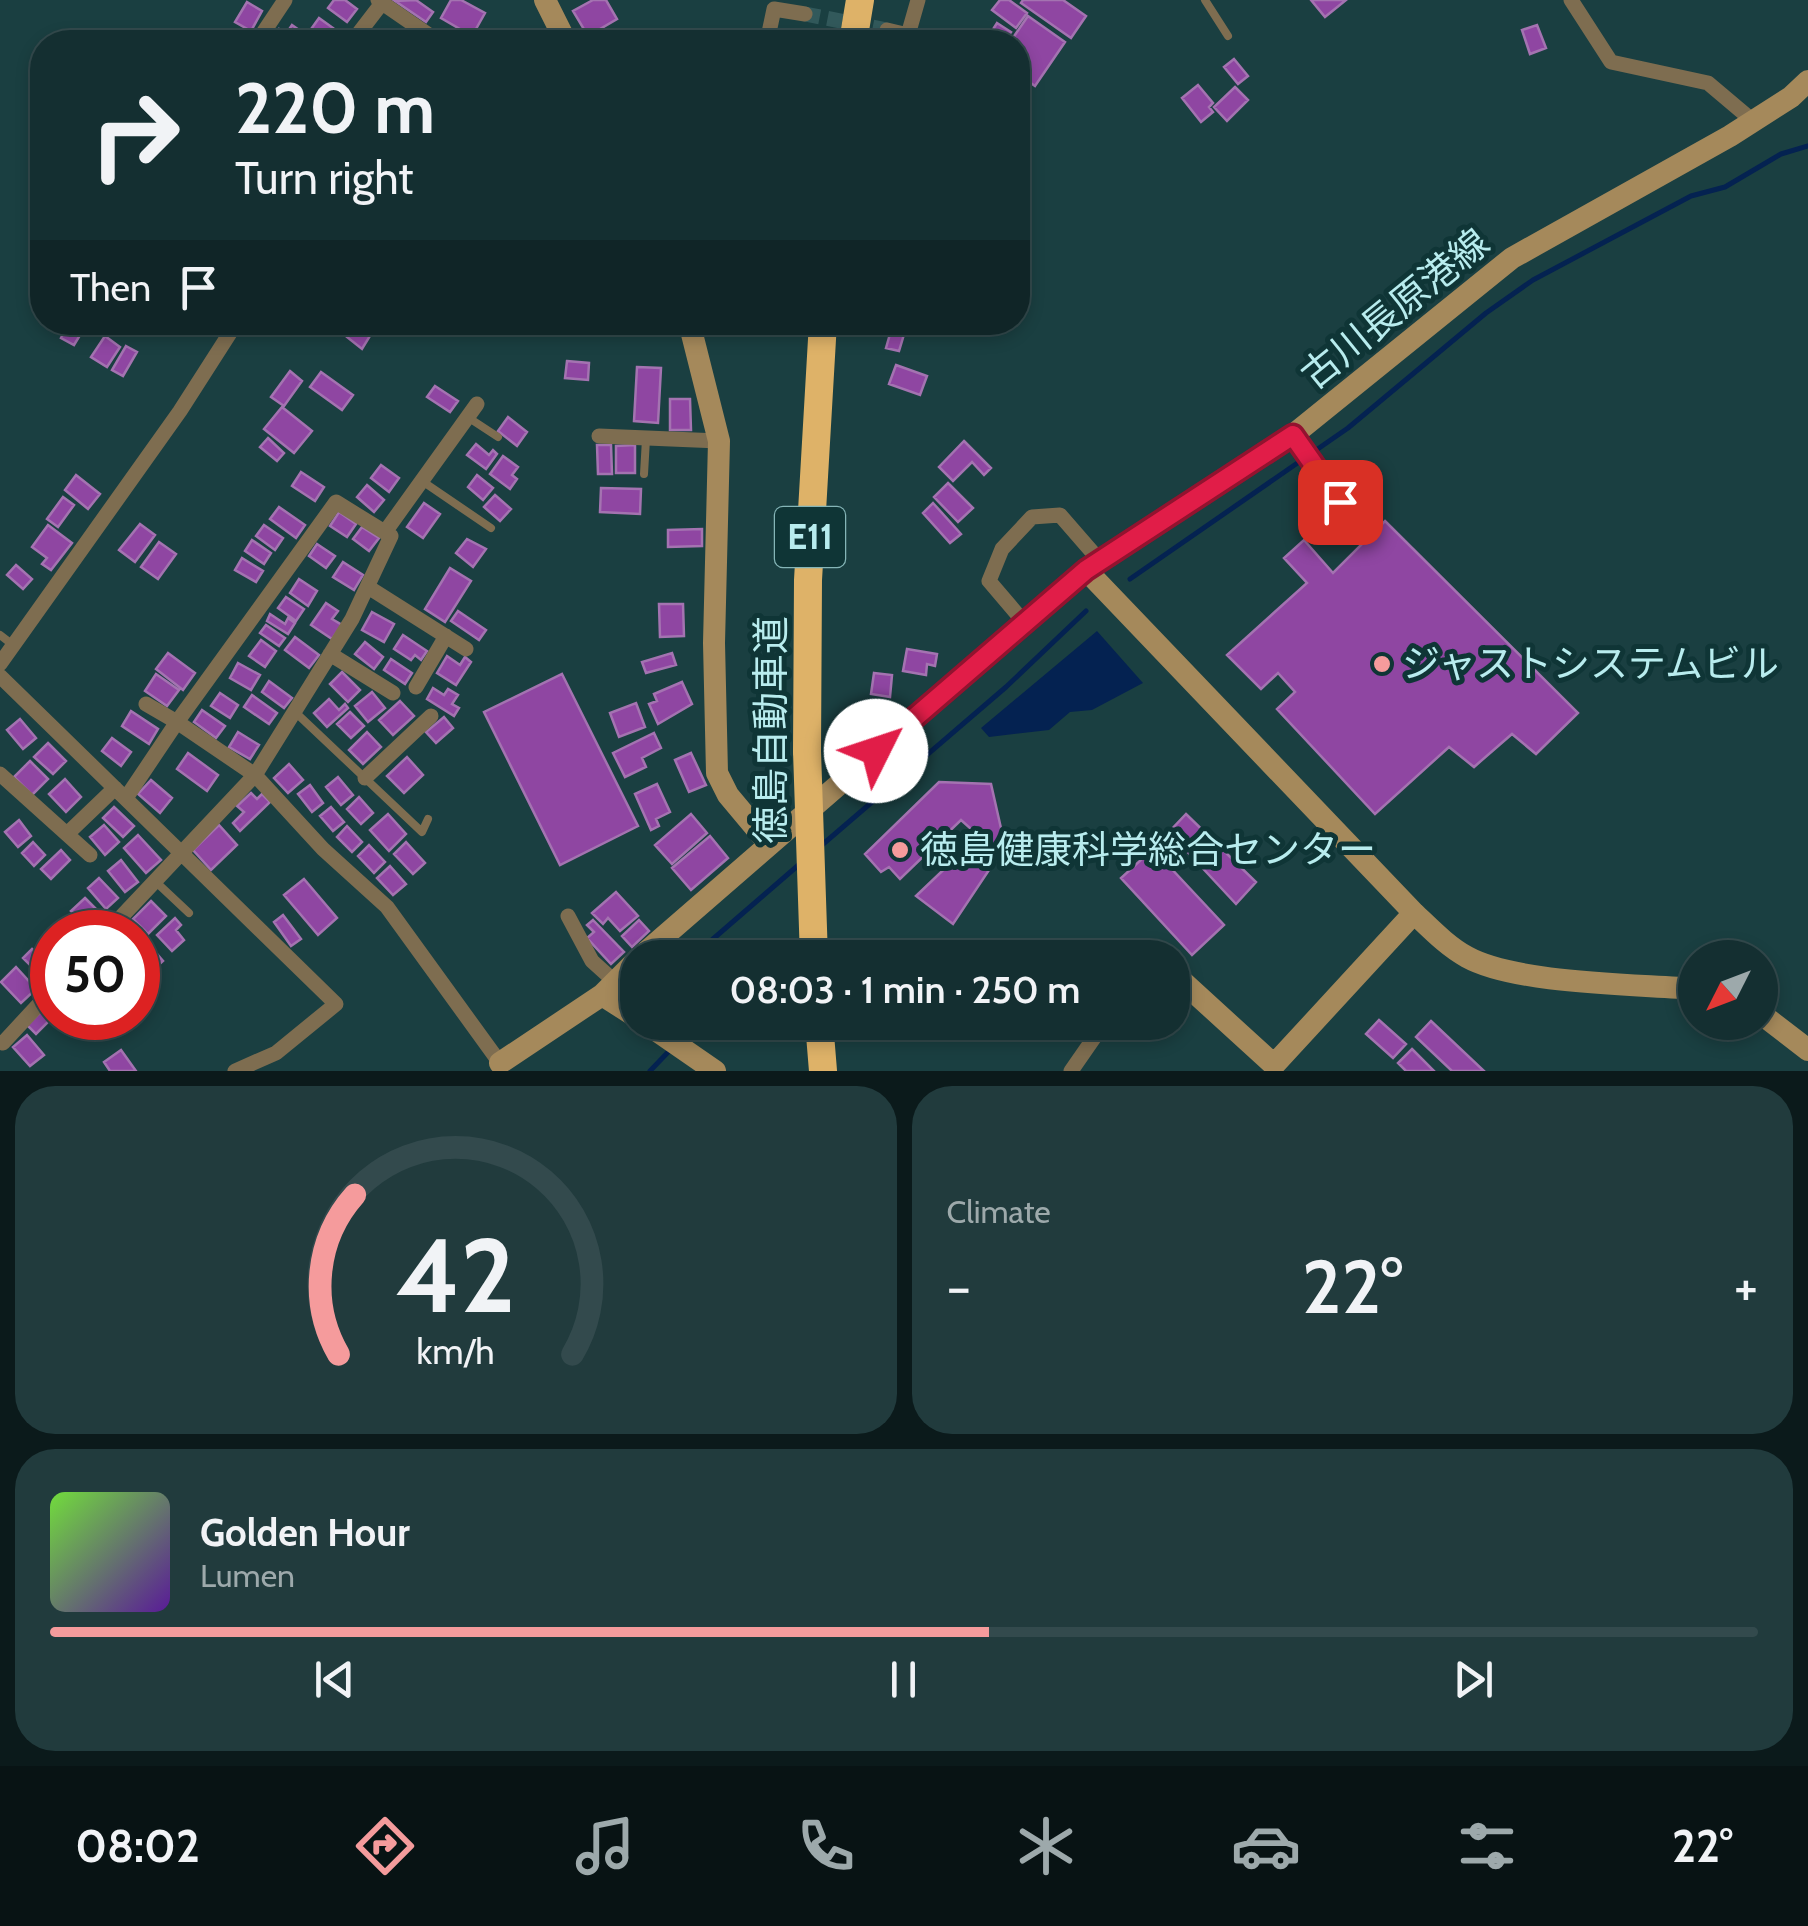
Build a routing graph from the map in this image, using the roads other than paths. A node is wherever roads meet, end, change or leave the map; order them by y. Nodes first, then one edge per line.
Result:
1 (285, 0) edge
2 (545, 0) edge
3 (860, 0) edge
4 (918, 0) edge
5 (1204, 0) edge
6 (1570, 0) edge
7 (380, 1) edge
8 (805, 14) tunnel mouth
9 (265, 30) edge
10 (360, 30) edge
11 (422, 30) edge
12 (560, 30) edge
13 (770, 30) edge
14 (855, 30) edge
15 (909, 30) edge
16 (1228, 36) dead end
17 (1808, 80) edge
18 (1753, 121) junction
19 (229, 335) edge
20 (692, 335) edge
21 (821, 335) edge
22 (472, 410) joint
23 (599, 436) dead end
24 (498, 437) dead end
25 (646, 440) junction
26 (719, 441) junction
27 (1297, 441) junction
28 (644, 474) dead end
29 (422, 480) junction
30 (1340, 502) dead end
31 (491, 528) dead end
32 (385, 532) junction
33 (1093, 566) junction
34 (368, 587) junction
35 (1023, 621) junction
36 (0, 634) edge
37 (446, 636) junction
38 (14, 645) junction
39 (466, 649) dead end
40 (330, 654) junction
41 (0, 664) edge
42 (0, 676) edge
43 (416, 688) dead end
44 (393, 693) dead end
45 (146, 704) dead end
46 (294, 710) junction
47 (431, 716) dead end
48 (176, 722) junction
49 (0, 774) edge
50 (255, 775) junction
51 (365, 778) junction
52 (120, 793) junction
53 (428, 819) dead end
54 (67, 834) junction
55 (768, 844) junction
56 (181, 852) junction
57 (90, 855) dead end
58 (155, 881) junction
59 (127, 910) edge
60 (189, 913) dead end
61 (1414, 913) junction
62 (568, 916) dead end
63 (659, 940) edge
64 (813, 940) edge
65 (620, 976) edge
66 (1678, 987) edge
67 (608, 988) junction
68 (1190, 988) edge
69 (620, 1000) edge
70 (30, 1013) edge
71 (1778, 1027) edge
72 (669, 1040) edge
73 (820, 1040) edge
74 (1093, 1040) edge
75 (2, 1043) dead end
76 (1808, 1050) edge
77 (495, 1068) edge
78 (1277, 1068) edge
79 (235, 1071) edge
80 (716, 1071) edge
81 (823, 1071) edge
82 (1071, 1071) edge

1 - 9 street
2 - 12 main road
3 - 14 highway
4 - 15 street
5 - 16 lane
6 - 18 street
7 - 10 street
7 - 11 street
8 - 13 street
17 - 18 main road, 古川長原港線
18 - 27 main road, 古川長原港線
19 - 38 street
20 - 26 main road
21 - 64 highway, 徳島自動車道 / E11, bridge
22 - 24 lane
22 - 29 street
23 - 25 street
25 - 26 street
25 - 28 lane
26 - 55 main road
27 - 30 lane
27 - 33 main road, 古川長原港線
29 - 31 lane
29 - 32 street
32 - 34 street
32 - 48 street
33 - 35 main road, 古川長原港線
33 - 35 street
33 - 61 main road
34 - 37 street
34 - 40 street
35 - 55 main road, 古川長原港線
36 - 38 lane
37 - 39 street
37 - 43 street
38 - 41 street
40 - 44 street
40 - 46 street
42 - 52 street
45 - 48 street
46 - 50 street
46 - 51 lane
47 - 51 street
48 - 50 street
48 - 52 street
49 - 54 street
50 - 56 street
50 - 77 street
51 - 53 lane
52 - 54 street
52 - 56 street
54 - 57 street
55 - 63 main road, 古川長原港線
56 - 58 street
56 - 79 street
58 - 59 street
58 - 60 lane
61 - 66 main road
61 - 78 main road
62 - 67 street
65 - 67 main road, 古川長原港線
67 - 69 main road
67 - 77 main road, 古川長原港線
68 - 78 main road
70 - 75 street
71 - 76 main road
72 - 80 main road
73 - 81 highway
74 - 82 street

